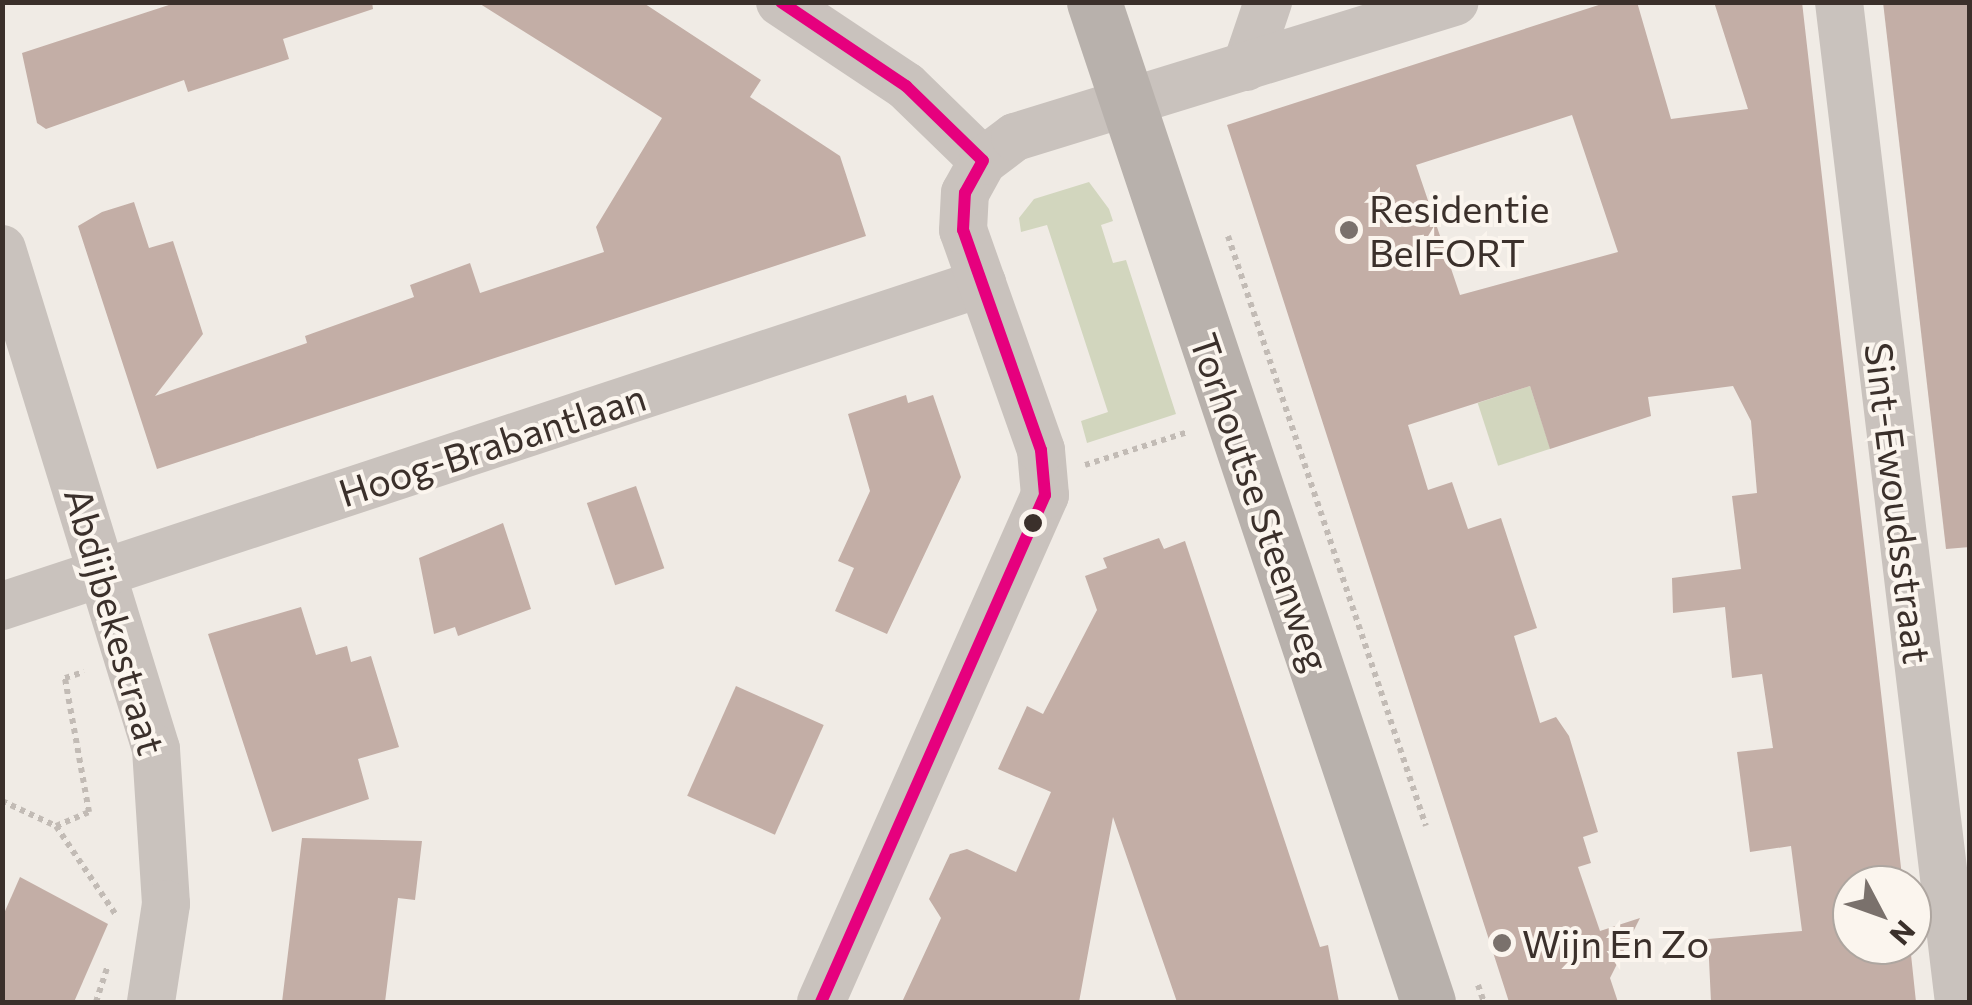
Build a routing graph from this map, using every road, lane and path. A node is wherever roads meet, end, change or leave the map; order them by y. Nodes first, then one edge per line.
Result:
1 (780, 2) edge
2 (1094, 2) edge
3 (1268, 2) edge
4 (1456, 2) edge
5 (1840, 2) edge
6 (1246, 66) junction
7 (1130, 103) junction
8 (983, 161) junction
9 (2, 250) edge
10 (982, 283) junction
11 (1198, 429) dead end
12 (1046, 477) junction
13 (106, 571) junction
14 (2, 606) edge
15 (132, 655) junction
16 (4, 803) edge
17 (56, 826) junction
18 (116, 933) dead end
19 (112, 954) dead end
20 (96, 1002) edge
21 (150, 1002) edge
22 (820, 1002) edge
23 (1428, 1002) edge
24 (1960, 1002) edge

1 - 8 street
2 - 7 main road, Torhoutse Steenweg
3 - 6 street
4 - 6 street
5 - 24 street, Sint-Ewoudsstraat
6 - 7 street
7 - 8 street
7 - 23 main road, Torhoutse Steenweg
8 - 10 street
9 - 13 street, Abdijbekestraat
10 - 12 street
10 - 13 street, Hoog-Brabantlaan
11 - 12 path
12 - 22 street
13 - 14 street, Hoog-Brabantlaan
13 - 15 street, Abdijbekestraat
15 - 17 path
15 - 21 street, Abdijbekestraat
16 - 17 path
17 - 18 path
19 - 20 path

